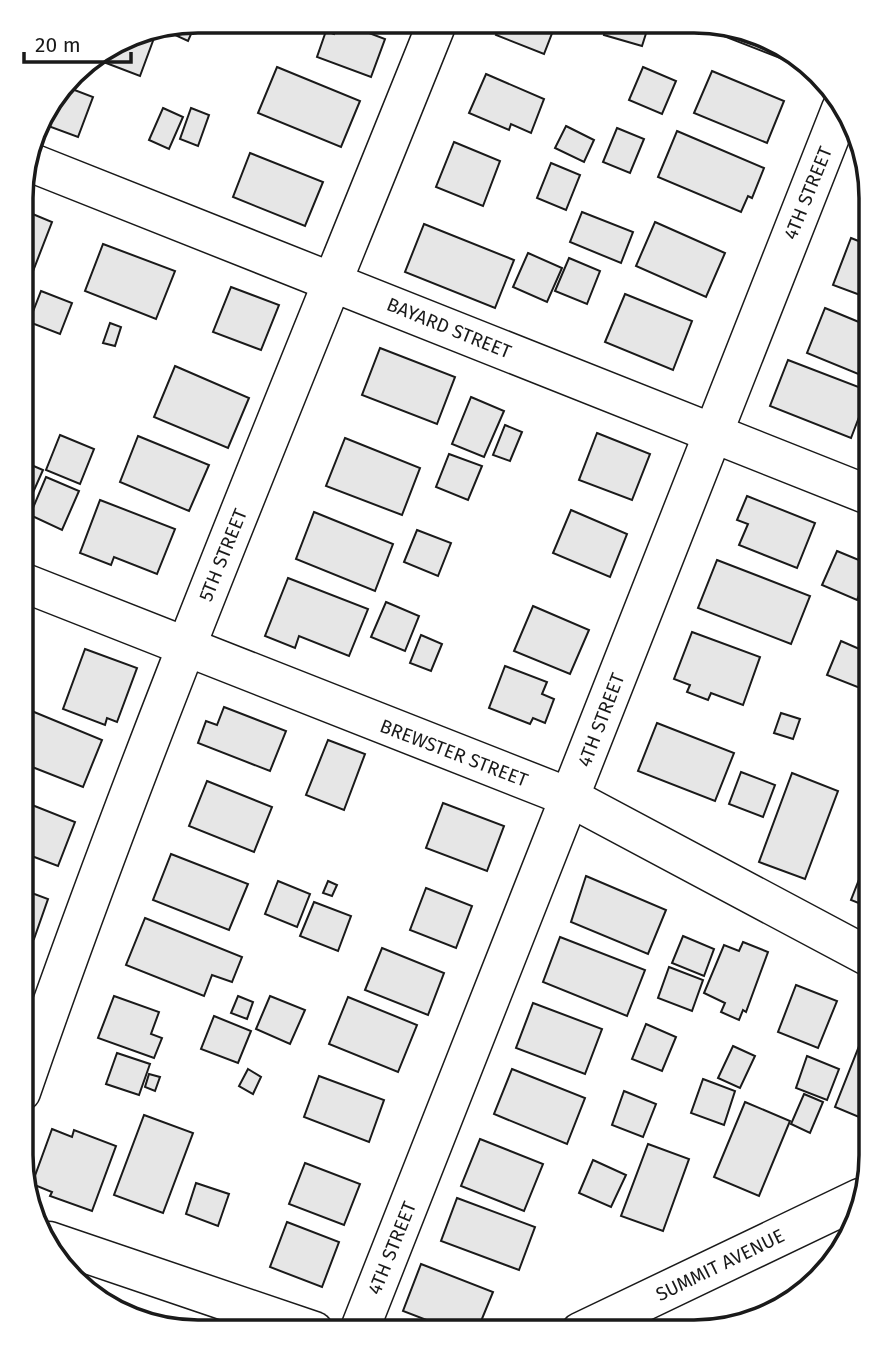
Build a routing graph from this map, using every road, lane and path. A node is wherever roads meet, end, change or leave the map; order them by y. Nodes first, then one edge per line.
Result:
1 (433, 34) edge
2 (838, 117) edge
3 (37, 165) edge
4 (333, 282) junction
5 (712, 432) junction
6 (859, 491) edge
7 (33, 586) edge
8 (186, 649) junction
9 (571, 798) junction
10 (858, 951) edge
11 (33, 1057) edge
12 (852, 1202) edge
13 (60, 1245) edge
14 (282, 1320) edge
15 (363, 1320) edge
16 (631, 1320) edge

1 - 4 street, 5TH STREET
2 - 5 street, 4TH STREET
3 - 4 street, BAYARD STREET
4 - 5 street, BAYARD STREET
4 - 8 street, 5TH STREET
5 - 6 street, BAYARD STREET
5 - 9 street, 4TH STREET
7 - 8 street, BREWSTER STREET
8 - 9 street, BREWSTER STREET
8 - 11 street, 5TH STREET
9 - 10 street, BREWSTER STREET
9 - 15 street, 4TH STREET
12 - 16 street, SUMMIT AVENUE
13 - 14 street

